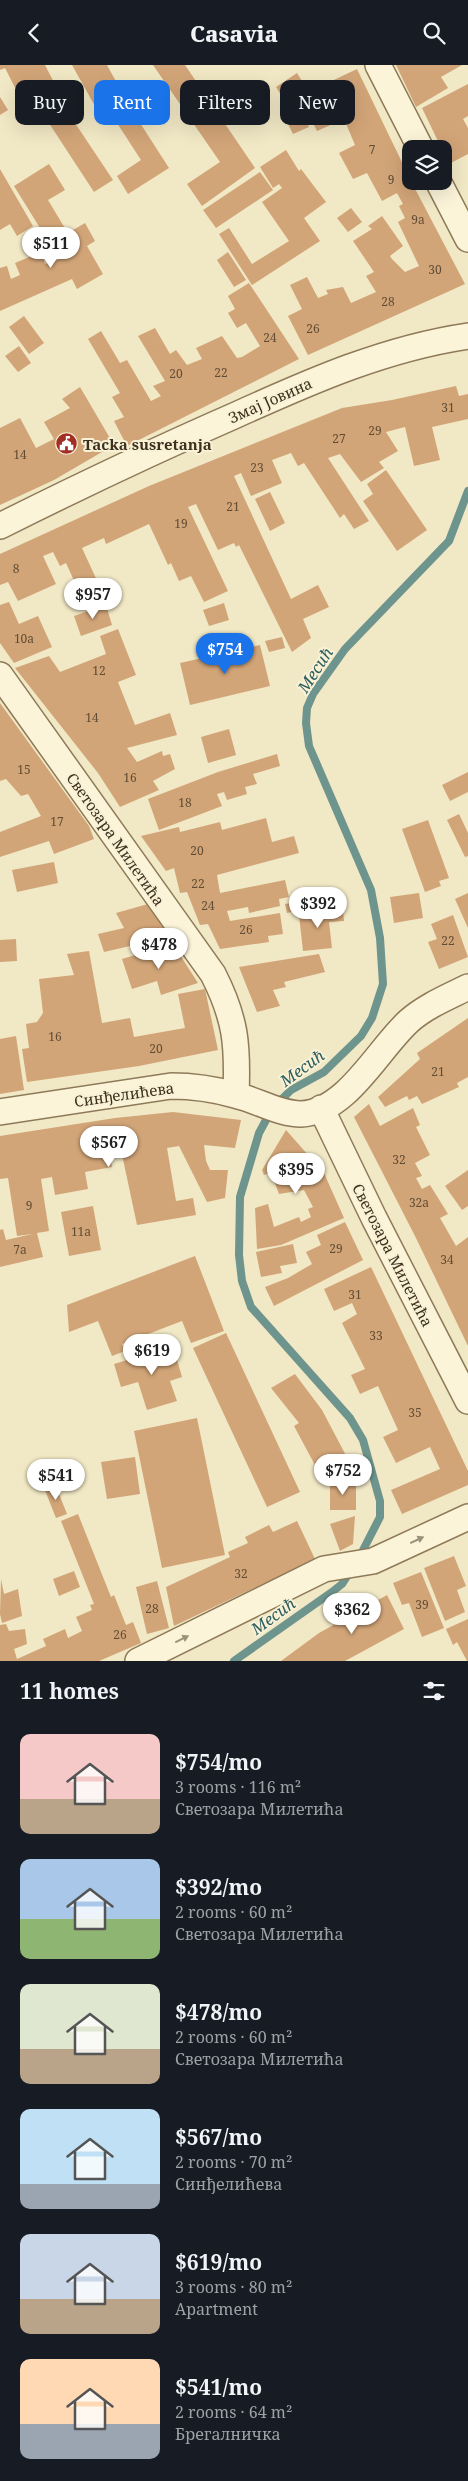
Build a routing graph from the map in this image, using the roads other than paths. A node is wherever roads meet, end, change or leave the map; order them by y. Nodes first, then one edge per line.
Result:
1 (378, 65) edge
2 (417, 140) edge
3 (443, 190) edge
4 (468, 239) edge
5 (468, 336) edge
6 (0, 526) edge
7 (0, 675) edge
8 (468, 987) edge
9 (245, 1098) junction
10 (321, 1108) junction
11 (0, 1113) edge
12 (468, 1401) edge
13 (468, 1517) edge
14 (138, 1661) edge

1 - 2 street
3 - 4 street
5 - 6 street, Змај Јовина
7 - 9 street, Светозара Милетића
8 - 10 street, Синђелићева
9 - 10 street, Синђелићева
9 - 11 street, Синђелићева
10 - 12 street, Светозара Милетића
14 -> 13 street

